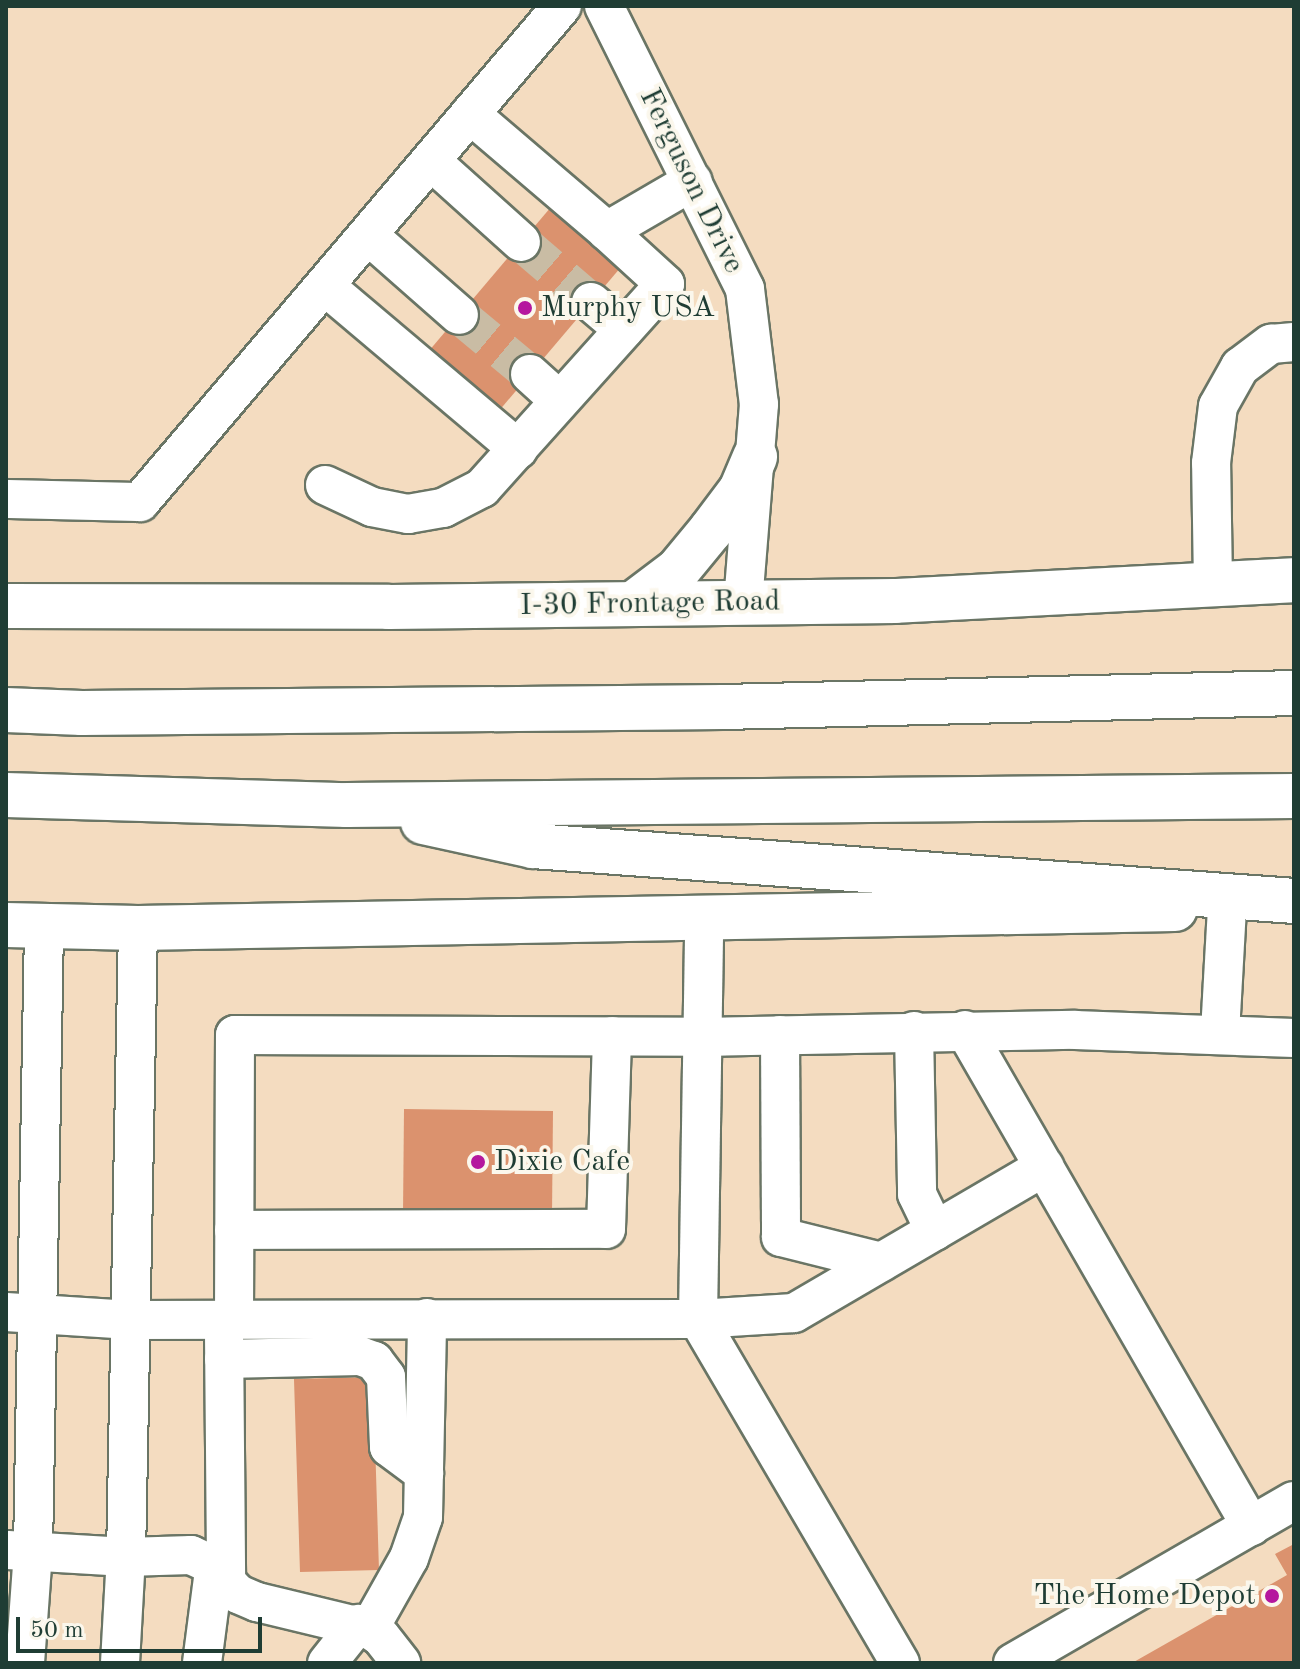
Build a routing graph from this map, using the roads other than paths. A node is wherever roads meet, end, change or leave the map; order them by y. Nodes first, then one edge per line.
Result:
1 (562, 6) edge
2 (604, 6) edge
3 (470, 114) junction
4 (431, 161) junction
5 (693, 181) junction
6 (607, 231) junction
7 (368, 235) junction
8 (521, 242) tunnel mouth
9 (325, 286) junction
10 (591, 302) tunnel mouth
11 (459, 315) tunnel mouth
12 (624, 330) junction
13 (1294, 342) edge
14 (530, 374) tunnel mouth
15 (560, 401) junction
16 (518, 449) junction
17 (755, 457) junction
18 (325, 485) dead end
19 (6, 499) edge
20 (1294, 580) edge
21 (1213, 584) junction
22 (743, 603) junction
23 (633, 604) junction
24 (6, 606) edge
25 (1294, 693) edge
26 (6, 710) edge
27 (6, 795) edge
28 (1294, 796) edge
29 (347, 805) junction
30 (1294, 904) edge
31 (1227, 908) junction
32 (704, 918) junction
33 (25, 926) edge
34 (138, 928) junction
35 (965, 1030) junction
36 (914, 1031) junction
37 (1220, 1033) junction
38 (780, 1035) junction
39 (612, 1036) junction
40 (703, 1037) junction
41 (1294, 1038) edge
42 (1044, 1167) junction
43 (234, 1230) junction
44 (935, 1231) junction
45 (881, 1262) junction
46 (20, 1312) edge
47 (427, 1318) junction
48 (229, 1319) junction
49 (698, 1319) junction
50 (131, 1320) junction
51 (224, 1359) junction
52 (424, 1473) junction
53 (1294, 1501) edge
54 (1251, 1526) junction
55 (19, 1550) edge
56 (126, 1557) junction
57 (220, 1577) junction
58 (364, 1626) junction
59 (25, 1663) edge
60 (120, 1663) edge
61 (202, 1663) edge
62 (327, 1663) edge
63 (401, 1663) edge
64 (900, 1663) edge
65 (1013, 1663) edge

1 - 3 street
2 - 5 street, Ferguson Drive
3 - 4 street
3 - 6 street
4 - 7 street
4 - 8 street
5 - 6 street
5 - 17 street, Ferguson Drive
6 - 12 street
7 - 9 street
7 - 11 street
9 - 16 street
9 - 19 street
10 - 12 street
12 - 15 street
13 - 21 street
14 - 15 street
15 - 16 street
16 - 18 street
17 - 22 street, Ferguson Drive
17 - 23 main road
20 - 21 main road, I-30 Frontage Road
21 - 22 main road, I-30 Frontage Road
22 - 23 main road, I-30 Frontage Road
23 - 24 main road, I-30 Frontage Road
25 - 26 main road
27 - 29 main road
28 - 29 main road
29 - 30 main road
30 - 31 main road
31 - 32 main road
31 - 37 street
32 - 34 main road
32 - 40 street
33 - 34 main road
33 - 46 street
34 - 50 street
35 - 36 street
35 - 37 street
35 - 42 street
36 - 38 street
36 - 44 street
37 - 41 street
38 - 40 street
38 - 45 street
39 - 40 street
39 - 43 street
39 - 43 street
40 - 49 street
42 - 44 street
42 - 54 street
43 - 48 street
44 - 45 street
45 - 49 street
46 - 50 street
46 - 55 street
47 - 48 street
47 - 49 street
47 - 52 street
48 - 50 street
48 - 51 street
49 - 64 street
50 - 56 street
51 - 52 street
51 - 57 street
52 - 58 street
53 - 54 street
54 - 65 street
55 - 56 street
55 - 59 street
56 - 57 street
56 - 60 street
57 - 58 street
57 - 61 street
58 - 62 street
58 - 63 street

